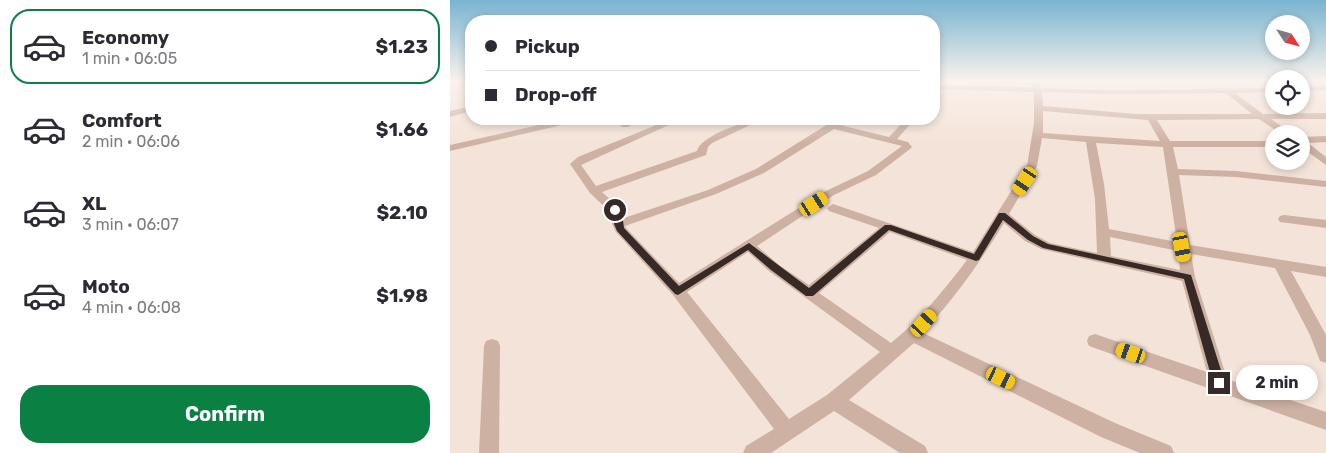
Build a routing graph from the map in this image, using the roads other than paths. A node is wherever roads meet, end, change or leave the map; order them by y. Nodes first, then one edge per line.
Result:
1 (1038, 102) edge
2 (1242, 102) edge
3 (1039, 108) junction
4 (465, 110) edge
5 (450, 114) edge
6 (1258, 115) junction
7 (1150, 116) junction
8 (1326, 116) edge
9 (544, 125) edge
10 (664, 125) edge
11 (745, 125) edge
12 (832, 125) edge
13 (846, 125) edge
14 (905, 125) edge
15 (1274, 125) edge
16 (1037, 135) junction
17 (1326, 139) edge
18 (891, 140) junction
19 (1090, 140) junction
20 (1310, 141) edge
21 (1167, 144) junction
22 (1265, 144) edge
23 (450, 148) edge
24 (1310, 149) edge
25 (1326, 162) edge
26 (1173, 172) junction
27 (1326, 184) edge
28 (594, 191) junction
29 (833, 208) dead end
30 (1002, 215) junction
31 (1284, 219) dead end
32 (618, 224) junction
33 (1326, 224) edge
34 (888, 227) junction
35 (1103, 232) junction
36 (749, 246) junction
37 (1182, 247) junction
38 (976, 258) junction
39 (1104, 259) junction
40 (1280, 264) junction
41 (1326, 272) edge
42 (1188, 277) junction
43 (678, 291) junction
44 (809, 293) junction
45 (912, 335) junction
46 (1095, 341) dead end
47 (492, 346) dead end
48 (893, 353) junction
49 (1326, 356) edge
50 (1219, 383) junction
51 (834, 401) junction
52 (1326, 421) edge
53 (788, 432) junction
54 (488, 453) edge
55 (753, 453) edge
56 (918, 453) edge
57 (1164, 453) edge

1 - 3 street
2 - 6 street
3 - 7 street
3 - 16 street
4 - 5 street
6 - 7 street
6 - 8 street
6 - 15 street
7 - 21 street
9 - 23 street
10 - 28 street
11 - 28 street
12 - 32 street
13 - 18 street
14 - 18 street
16 - 19 street
16 - 30 street
17 - 20 street
18 - 36 street
19 - 21 street
19 - 35 street
21 - 22 street
21 - 26 street
24 - 25 street
26 - 27 street
26 - 37 street
28 - 32 street
29 - 34 street
30 - 38 street
30 - 39 street
31 - 33 street
32 - 43 street
34 - 38 street
34 - 44 street
35 - 37 street
35 - 39 street
36 - 43 street
36 - 44 street
37 - 40 street
37 - 42 street
38 - 45 street
39 - 42 street
40 - 41 street
40 - 49 street
42 - 50 street
43 - 53 street
44 - 48 street
45 - 48 street
45 - 57 street
46 - 50 street
47 - 54 street
48 - 51 street
50 - 52 street
51 - 53 street
51 - 56 street
53 - 55 street

